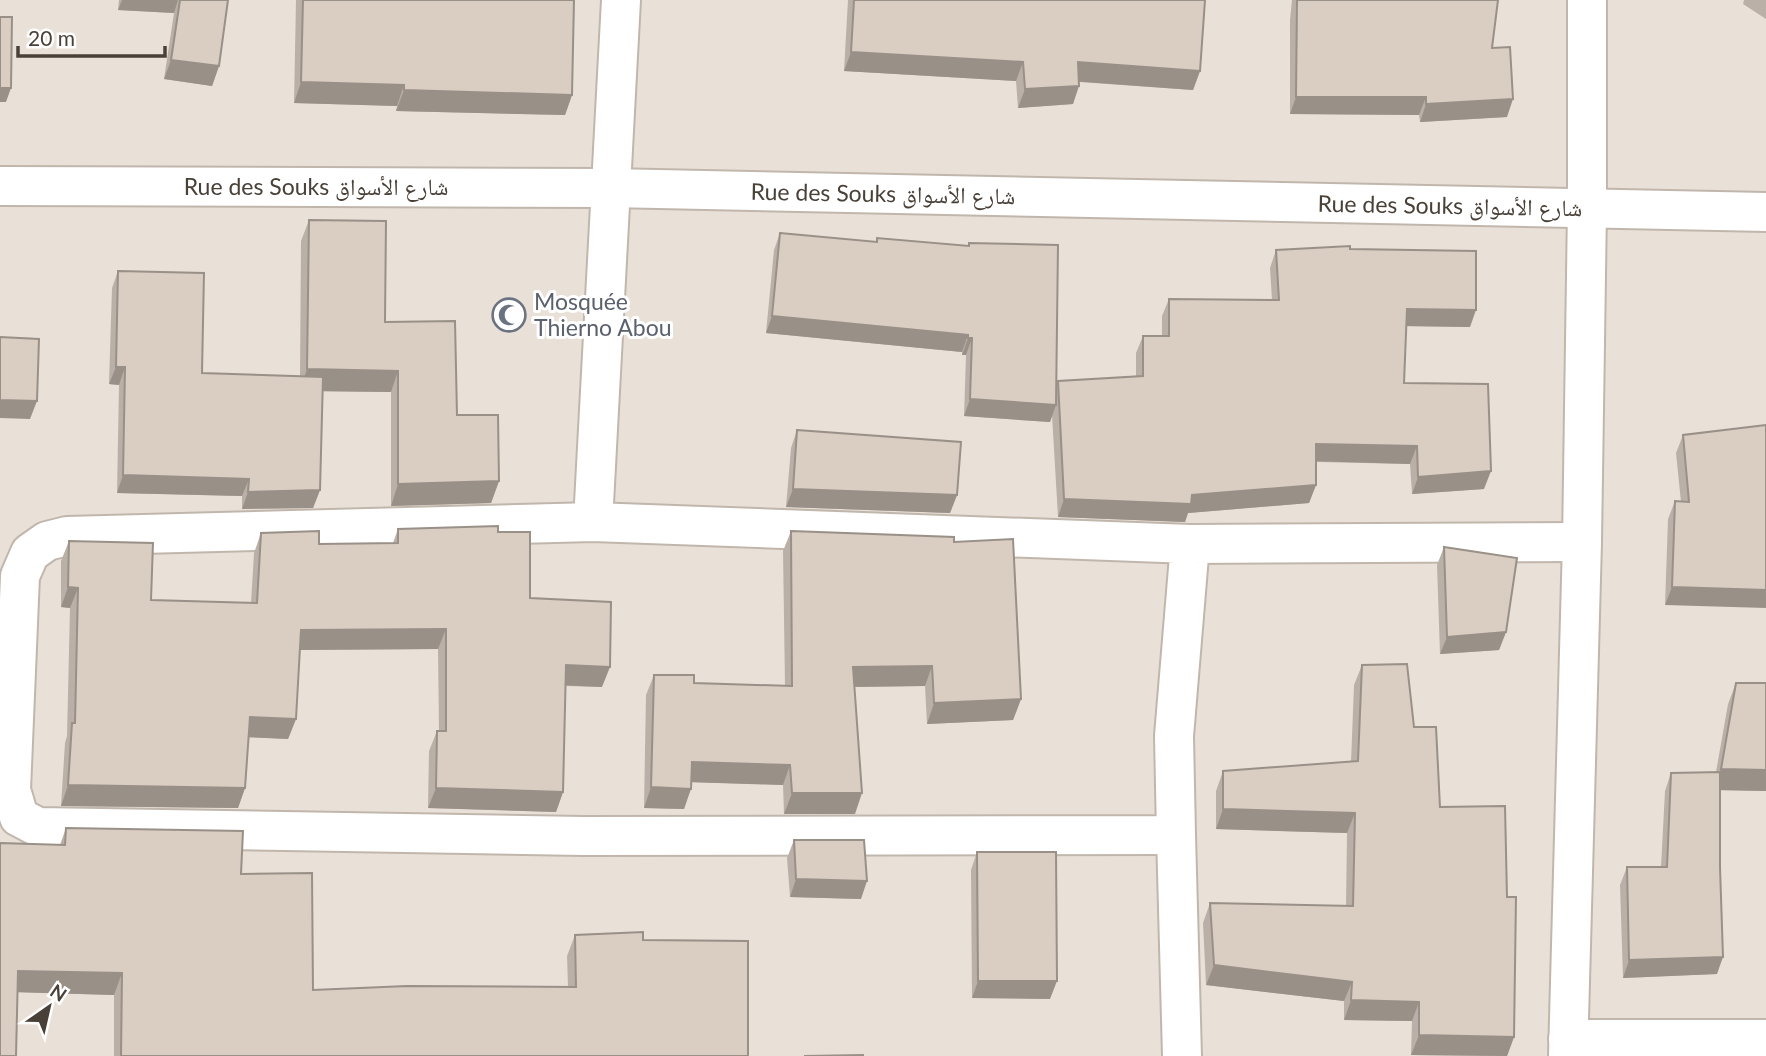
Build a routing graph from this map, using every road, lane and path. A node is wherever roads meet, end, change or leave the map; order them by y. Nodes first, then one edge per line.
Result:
1 (621, 0) edge
2 (1587, 0) edge
3 (0, 186) edge
4 (610, 188) junction
5 (1587, 209) junction
6 (1766, 212) edge
7 (593, 522) junction
8 (1583, 542) junction
9 (1190, 544) junction
10 (1176, 835) junction
11 (1766, 1039) edge
12 (1568, 1047) edge
13 (1182, 1056) edge

1 - 4 street
2 - 5 street
3 - 4 street, Rue des Souks شارع الأسواق
4 - 5 street, Rue des Souks شارع الأسواق
4 - 7 street
5 - 6 street, Rue des Souks شارع الأسواق
5 - 8 street
7 - 9 street
7 - 10 street
8 - 9 street
8 - 12 street
9 - 10 street
10 - 13 street
11 - 12 street

